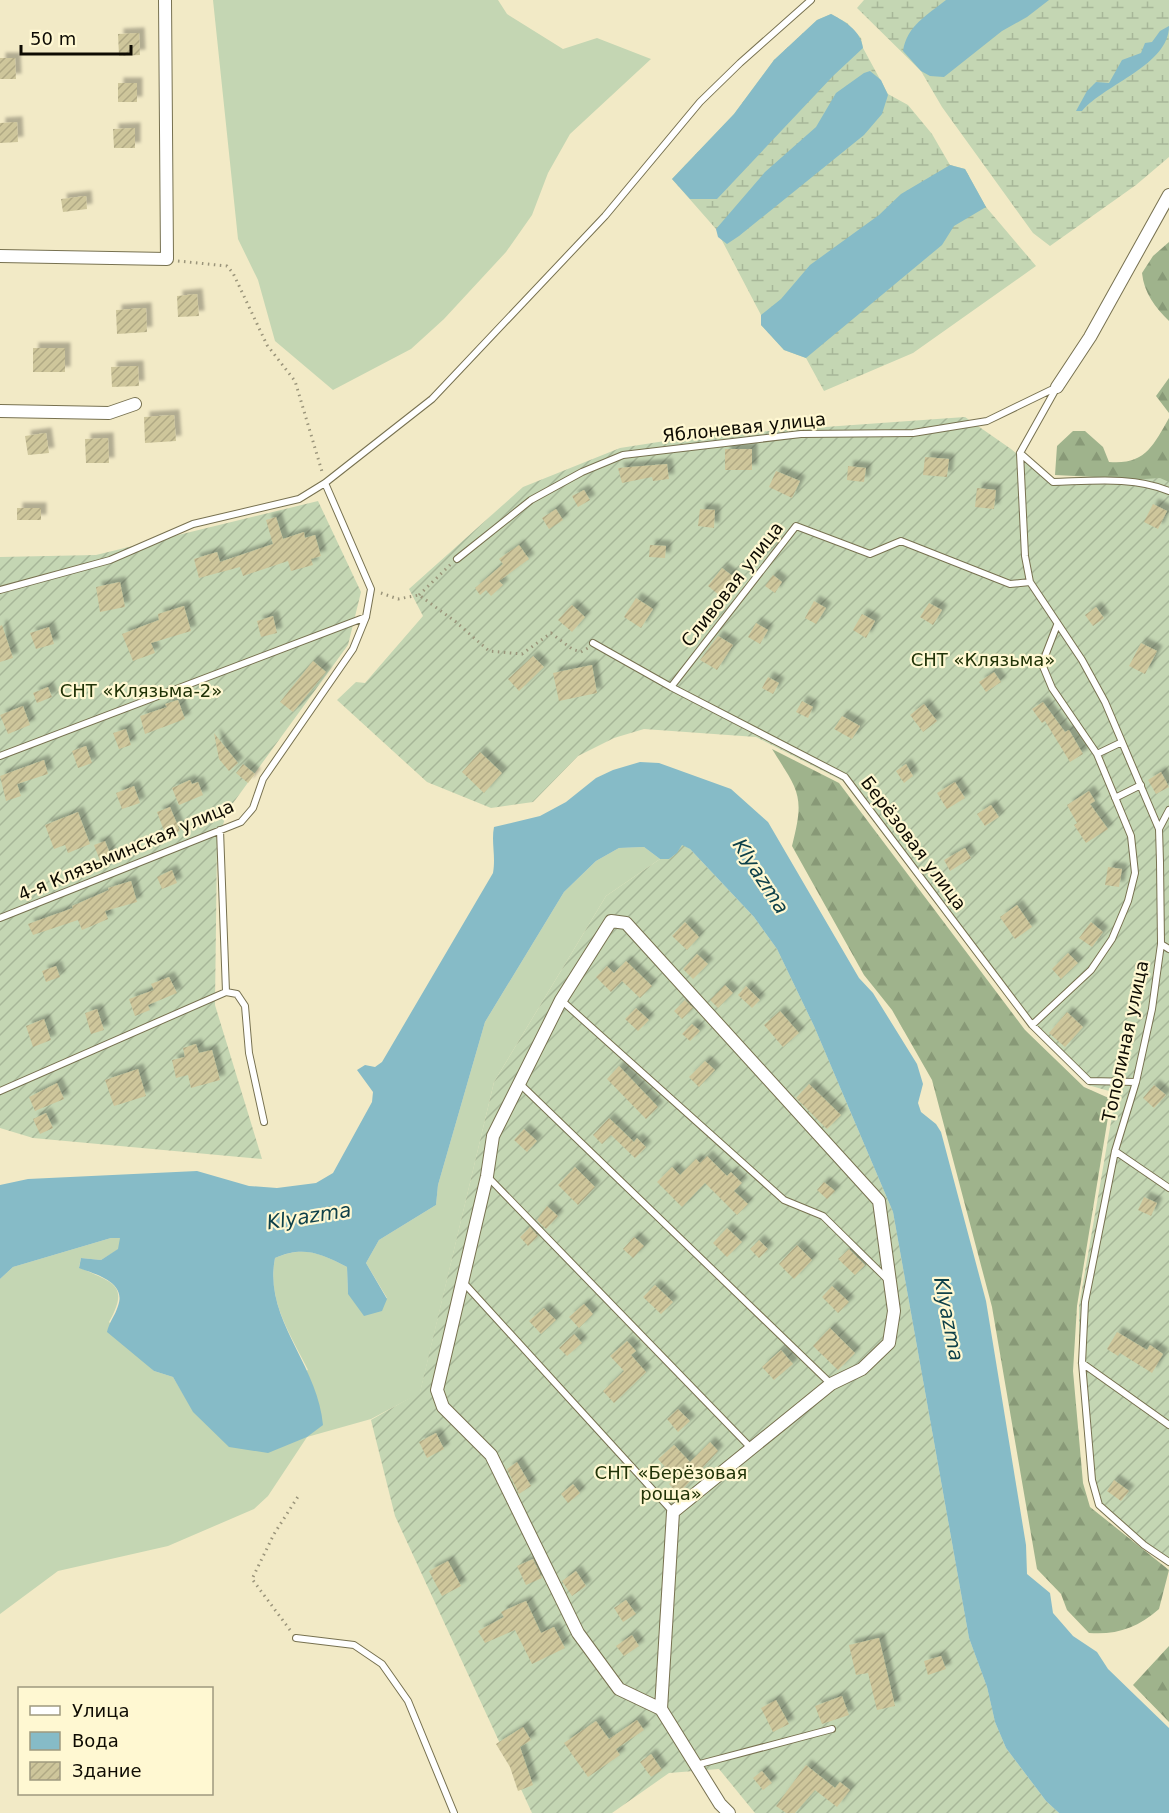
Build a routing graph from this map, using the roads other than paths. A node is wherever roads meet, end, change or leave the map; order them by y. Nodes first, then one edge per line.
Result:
1 (165, 0) edge
2 (811, 0) edge
3 (1169, 195) edge
4 (0, 256) edge
5 (1057, 387) junction
6 (135, 404) dead end
7 (0, 411) edge
8 (1020, 453) junction
9 (325, 483) junction
10 (1169, 491) edge
11 (457, 559) road end
12 (1030, 582) junction
13 (0, 590) edge
14 (366, 617) junction
15 (1057, 625) junction
16 (593, 643) road end
17 (671, 687) junction
18 (1122, 742) junction
19 (1097, 754) junction
20 (0, 756) edge
21 (1141, 785) junction
22 (1115, 798) junction
23 (1169, 810) edge
24 (220, 830) junction
25 (1159, 830) junction
26 (0, 918) edge
27 (1161, 944) junction
28 (1169, 949) edge
29 (226, 992) junction
30 (561, 1000) junction
31 (1032, 1025) junction
32 (1136, 1082) junction
33 (519, 1083) junction
34 (0, 1091) edge
35 (264, 1122) dead end
36 (1115, 1151) junction
37 (487, 1176) junction
38 (1169, 1188) edge
39 (462, 1281) junction
40 (890, 1281) junction
41 (1082, 1363) junction
42 (831, 1384) junction
43 (1169, 1425) edge
44 (751, 1449) junction
45 (673, 1512) junction
46 (1169, 1562) edge
47 (296, 1638) road end
48 (661, 1709) junction
49 (832, 1729) dead end
50 (696, 1765) junction
51 (454, 1813) edge
52 (729, 1813) edge

1 - 4 street
2 - 9 lane
3 - 5 street
5 - 8 lane
5 - 11 lane, Яблоневая улица
6 - 7 street
8 - 10 lane
8 - 12 lane, Тополиная улица
9 - 13 lane
9 - 14 lane, 4-я Клязьминская улица
12 - 15 lane, Тополиная улица
12 - 17 lane, Сливовая улица
14 - 20 lane
14 - 24 lane, 4-я Клязьминская улица
15 - 18 lane, Тополиная улица
15 - 19 lane
16 - 17 lane, Берёзовая улица
17 - 31 lane, Берёзовая улица
18 - 19 lane
18 - 21 lane, Тополиная улица
19 - 22 lane
21 - 22 lane
21 - 25 lane, Тополиная улица
22 - 31 lane
23 - 25 lane
24 - 26 lane, 4-я Клязьминская улица
24 - 29 lane
25 - 27 lane, Тополиная улица
27 - 28 lane
27 - 32 lane, Тополиная улица
29 - 34 lane
29 - 35 lane
30 - 33 street
30 - 40 lane
30 - 40 street
31 - 32 lane, Берёзовая улица
32 - 36 lane, Тополиная улица
33 - 37 street
33 - 42 lane
36 - 38 lane
36 - 41 lane, Тополиная улица
37 - 39 street
37 - 44 lane
39 - 45 lane
39 - 48 street
40 - 42 street
41 - 43 lane
41 - 46 lane, Тополиная улица
42 - 44 street
44 - 45 street
45 - 48 street
47 - 51 lane
48 - 50 street
49 - 50 lane
50 - 52 street

